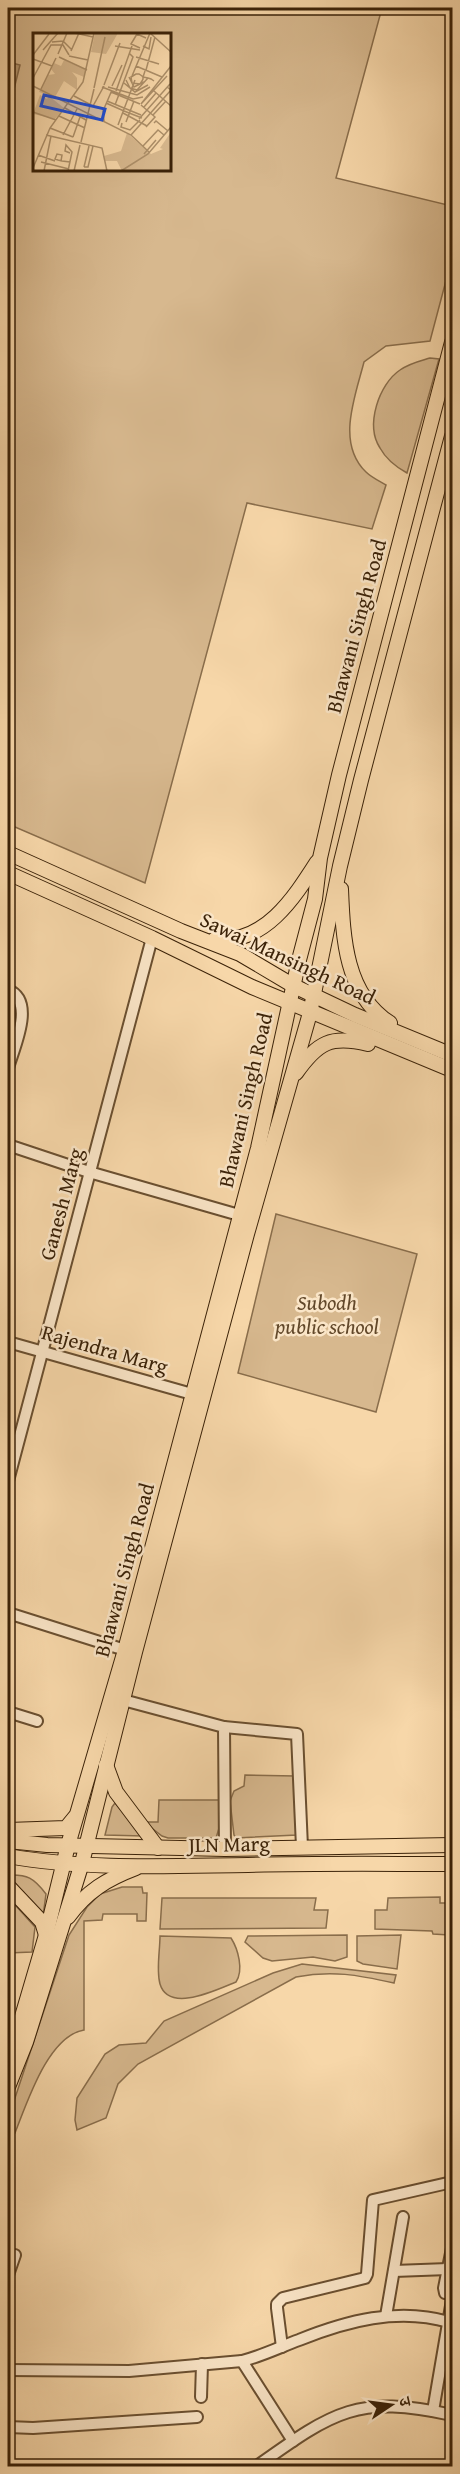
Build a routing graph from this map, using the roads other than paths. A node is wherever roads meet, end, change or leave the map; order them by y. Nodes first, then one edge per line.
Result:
1 (453, 342) edge
2 (453, 436) edge
3 (8, 853) edge
4 (320, 858) junction
5 (340, 866) junction
6 (8, 873) edge
7 (195, 937) junction
8 (152, 938) junction
9 (294, 986) junction
10 (10, 991) edge
11 (314, 994) junction
12 (290, 1003) junction
13 (310, 1013) junction
14 (416, 1040) junction
15 (414, 1055) junction
16 (453, 1055) edge
17 (8, 1068) edge
18 (453, 1070) edge
19 (291, 1081) junction
20 (8, 1145) edge
21 (89, 1172) junction
22 (239, 1215) junction
23 (8, 1342) edge
24 (42, 1352) junction
25 (192, 1394) junction
26 (8, 1477) edge
27 (8, 1613) edge
28 (125, 1650) junction
29 (123, 1700) junction
30 (8, 1712) edge
31 (37, 1721) dead end
32 (224, 1727) junction
33 (106, 1766) junction
34 (79, 1812) junction
35 (8, 1830) edge
36 (8, 1841) edge
37 (68, 1845) junction
38 (87, 1845) junction
39 (453, 1845) edge
40 (158, 1848) junction
41 (302, 1848) junction
42 (225, 1849) junction
43 (8, 1856) edge
44 (63, 1863) junction
45 (82, 1863) junction
46 (453, 1864) edge
47 (141, 1867) junction
48 (8, 1886) edge
49 (65, 1922) junction
50 (45, 1935) junction
51 (8, 2056) edge
52 (8, 2087) edge
53 (453, 2182) edge
54 (403, 2217) dead end
55 (453, 2248) edge
56 (15, 2255) dead end
57 (448, 2269) junction
58 (394, 2271) junction
59 (8, 2275) edge
60 (453, 2294) edge
61 (453, 2300) edge
62 (386, 2316) junction
63 (449, 2322) junction
64 (449, 2345) edge
65 (282, 2347) junction
66 (242, 2361) junction
67 (202, 2364) junction
68 (8, 2370) edge
69 (201, 2397) dead end
70 (433, 2411) junction
71 (453, 2415) edge
72 (197, 2417) dead end
73 (8, 2427) edge
74 (293, 2441) junction
75 (257, 2466) edge

1 - 4 main road, Bhawani Singh Road
2 - 5 main road
3 - 7 main road, Sawai Mansingh Road
4 - 7 main road
4 - 9 main road, Bhawani Singh Road
5 - 11 main road, Bhawani Singh Road
5 - 14 main road
6 - 8 main road
7 - 9 main road, Sawai Mansingh Road
8 - 12 main road
8 - 21 street, Ganesh Marg
9 - 11 main road, Sawai Mansingh Road
9 - 12 main road, Bhawani Singh Road
10 - 17 street
11 - 13 main road, Bhawani Singh Road
11 - 14 main road, Sawai Mansingh Road
12 - 13 main road
12 - 22 main road, Bhawani Singh Road
13 - 15 main road
13 - 19 main road, Bhawani Singh Road
14 - 16 main road, Sawai Mansingh Road
15 - 18 main road
15 - 19 main road
19 - 29 main road, Bhawani Singh Road
20 - 21 street
21 - 22 street
21 - 24 street, Ganesh Marg
22 - 25 main road, Bhawani Singh Road
23 - 24 street, Rajendra Marg
24 - 25 street, Rajendra Marg
24 - 26 street, Ganesh Marg
25 - 28 main road, Bhawani Singh Road
27 - 28 street
28 - 34 main road, Bhawani Singh Road
29 - 32 street
29 - 33 main road, Bhawani Singh Road
30 - 31 street
32 - 41 street
32 - 42 street
33 - 38 main road, Bhawani Singh Road
33 - 40 main road
34 - 35 main road
34 - 37 main road, Bhawani Singh Road
36 - 37 main road, JLN Marg
37 - 38 main road, JLN Marg
37 - 44 main road, Bhawani Singh Road
38 - 40 main road, JLN Marg
38 - 45 main road, Bhawani Singh Road
39 - 41 main road, JLN Marg
40 - 42 main road, JLN Marg
41 - 42 main road, JLN Marg
43 - 44 main road, JLN Marg
44 - 45 main road, JLN Marg
44 - 50 main road, Bhawani Singh Road
45 - 47 main road, JLN Marg
45 - 49 main road, Bhawani Singh Road
46 - 47 main road, JLN Marg
47 - 49 main road
48 - 50 main road
49 - 52 main road, Bhawani Singh Road
50 - 51 main road, Bhawani Singh Road
53 - 65 street
54 - 58 street
55 - 57 street
56 - 59 street
57 - 58 street
57 - 60 street
58 - 62 street
61 - 63 street
62 - 63 street
62 - 65 street
63 - 64 street
64 - 70 street
65 - 66 street
66 - 67 street
66 - 74 street
67 - 68 street
67 - 69 street
70 - 71 street
70 - 74 street
72 - 73 street
74 - 75 street

